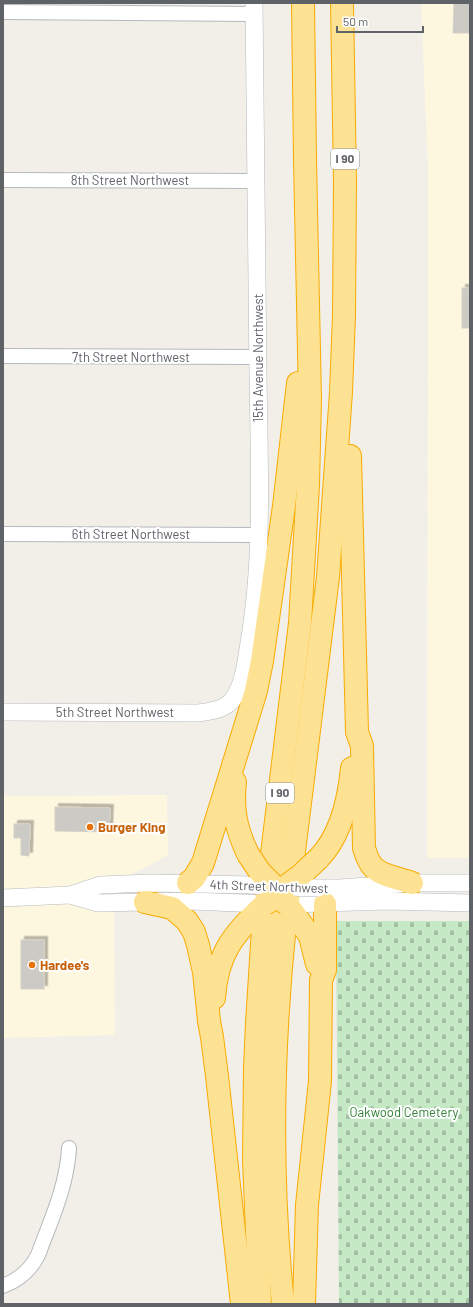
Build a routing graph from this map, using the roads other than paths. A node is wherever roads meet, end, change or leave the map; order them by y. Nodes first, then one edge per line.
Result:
1 (303, 3) edge
2 (342, 3) edge
3 (254, 8) edge
4 (3, 12) edge
5 (3, 180) edge
6 (257, 181) junction
7 (307, 282) junction
8 (344, 315) junction
9 (3, 356) edge
10 (258, 357) junction
11 (3, 534) edge
12 (259, 535) junction
13 (226, 706) joint
14 (3, 712) edge
15 (245, 726) junction
16 (357, 732) junction
17 (188, 883) junction
18 (412, 883) junction
19 (470, 883) edge
20 (70, 895) junction
21 (280, 895) junction
22 (3, 898) edge
23 (145, 902) junction
24 (470, 903) edge
25 (321, 980) junction
26 (212, 1037) junction
27 (70, 1148) dead end
28 (3, 1286) edge
29 (242, 1304) edge
30 (260, 1304) edge
31 (283, 1304) edge
32 (304, 1304) edge

1 - 7 highway, I 90
2 - 8 highway, I 90
3 - 4 street
3 - 6 street, 15th Avenue Northwest
5 - 6 street, 8th Street Northwest
6 - 10 street, 15th Avenue Northwest
7 - 15 highway
7 - 30 highway, I 90
8 - 16 highway
8 - 31 highway, I 90
9 - 10 street, 7th Street Northwest
10 - 12 street, 15th Avenue Northwest
11 - 12 street, 6th Street Northwest
12 - 13 street, 15th Avenue Northwest
13 - 14 street, 5th Street Northwest
15 - 17 highway
15 - 21 highway, bridge
16 - 18 highway
16 - 21 highway, bridge
17 - 20 street, 4th Street Northwest
17 - 21 street, 4th Street Northwest
18 - 19 street, 4th Street Northwest
18 - 21 street, 4th Street Northwest
20 - 22 street, 4th Street Northwest
20 - 23 street, 4th Street Northwest
21 - 23 street, 4th Street Northwest
21 - 24 street, 4th Street Northwest
21 - 25 highway
21 - 25 highway
21 - 26 highway
23 - 26 highway
25 - 32 highway
26 - 29 highway
27 - 28 street

